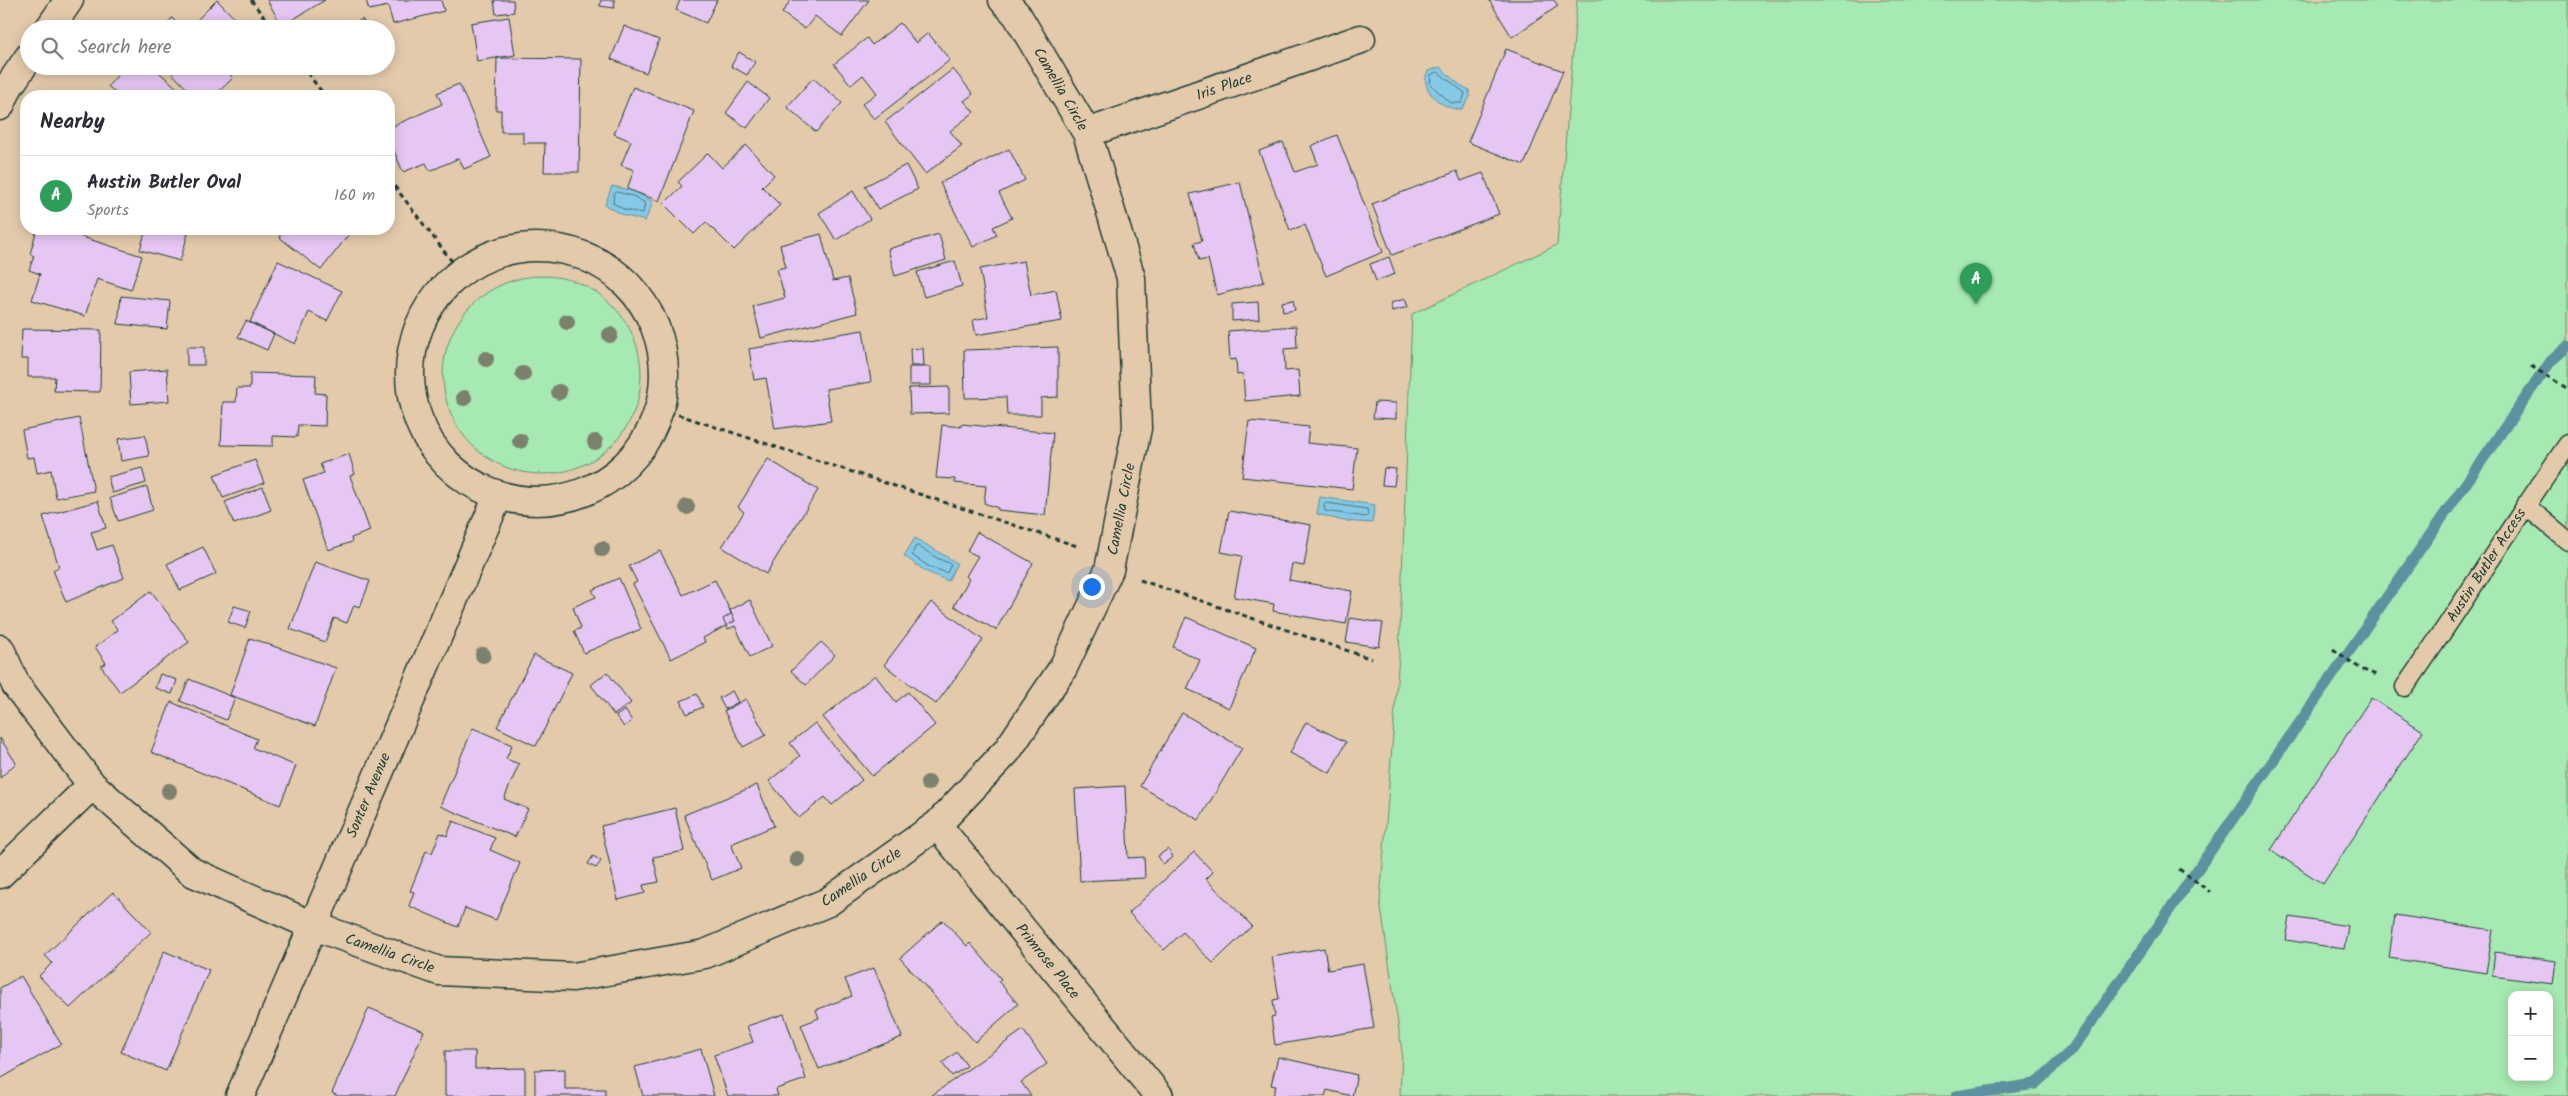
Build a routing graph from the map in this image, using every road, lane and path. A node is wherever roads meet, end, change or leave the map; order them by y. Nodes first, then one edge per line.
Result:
1 (69, 0) edge
2 (251, 0) edge
3 (1003, 0) edge
4 (55, 20) edge
5 (266, 20) edge
6 (1361, 39) dead end
7 (20, 71) edge
8 (309, 75) edge
9 (320, 90) edge
10 (0, 106) edge
11 (1087, 133) junction
12 (395, 187) edge
13 (460, 272) junction
14 (2531, 366) dead end
15 (2568, 389) edge
16 (661, 409) junction
17 (2568, 444) edge
18 (498, 496) junction
19 (2525, 505) junction
20 (2568, 541) edge
21 (1109, 570) junction
22 (2333, 648) dead end
23 (0, 650) edge
24 (1372, 659) dead end
25 (2361, 668) dead end
26 (2405, 687) dead end
27 (92, 785) junction
28 (938, 825) junction
29 (2179, 869) dead end
30 (0, 874) edge
31 (2210, 892) dead end
32 (312, 925) junction
33 (240, 1096) edge
34 (1159, 1096) edge

1 - 4 street
2 - 5 path
3 - 11 street, Camellia Circle
6 - 11 street, Iris Place
7 - 10 street
8 - 9 path
11 - 21 street, Camellia Circle
12 - 13 path
13 - 16 street
13 - 18 street
14 - 15 path
16 - 18 street
16 - 21 path
17 - 19 lane, Austin Butler Access
18 - 32 street, Sonter Avenue
19 - 20 lane
19 - 26 lane, Austin Butler Access
21 - 24 path
21 - 28 street, Camellia Circle
22 - 25 path
23 - 27 street, Camellia Circle
27 - 30 street
27 - 32 street, Camellia Circle
28 - 32 street, Camellia Circle
28 - 34 street, Primrose Place
29 - 31 path
32 - 33 street, Sonter Avenue

